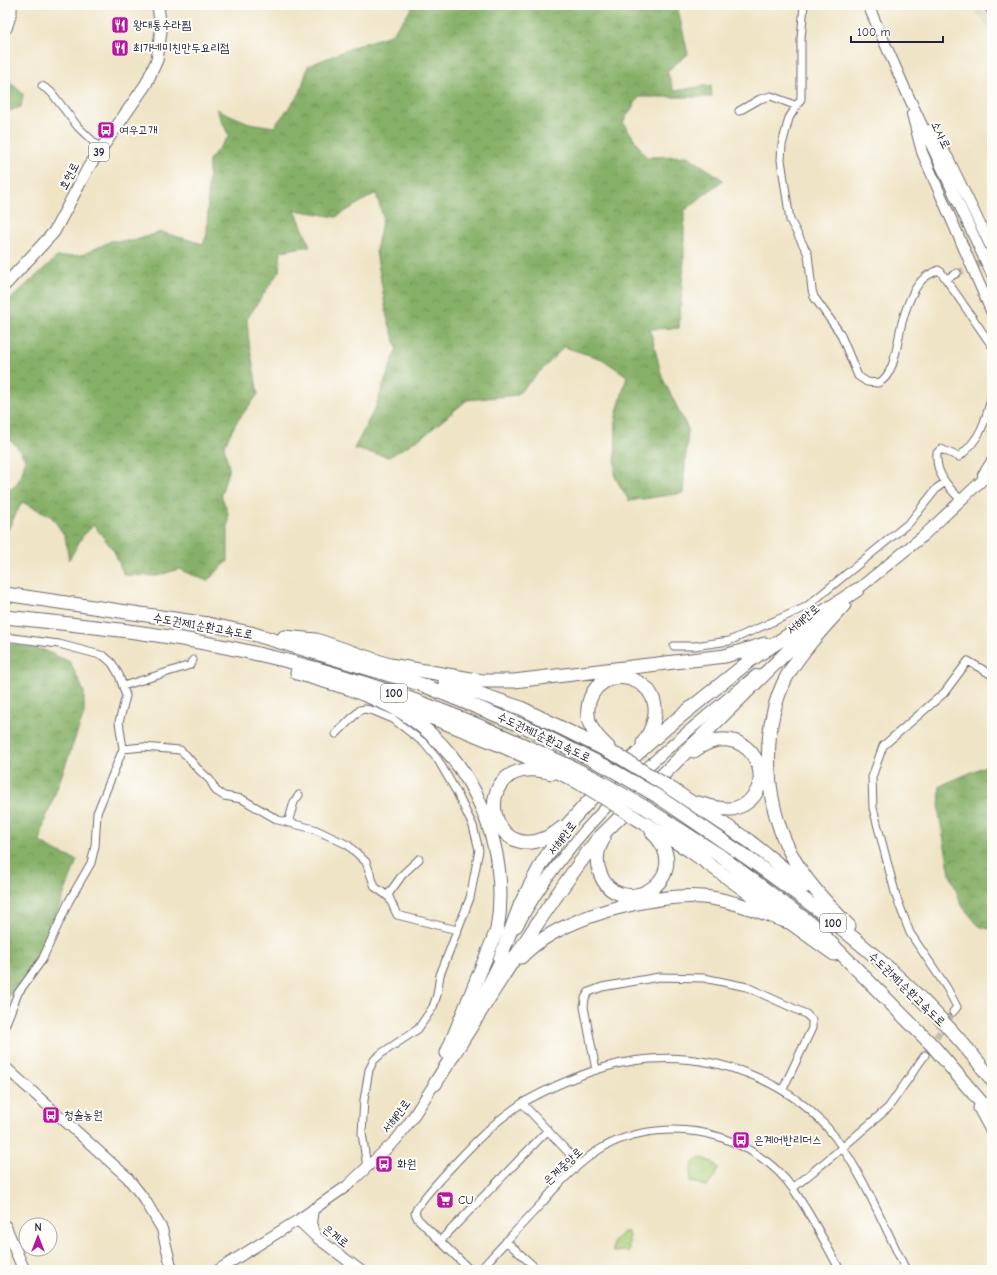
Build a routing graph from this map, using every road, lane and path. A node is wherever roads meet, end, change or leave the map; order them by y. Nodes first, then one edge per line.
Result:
1 (13, 5) edge
2 (158, 5) edge
3 (804, 5) edge
4 (868, 5) edge
5 (987, 5) edge
6 (992, 12) edge
7 (8, 29) dead end
8 (42, 86) dead end
9 (906, 91) junction
10 (797, 106) junction
11 (739, 111) dead end
12 (101, 149) junction
13 (989, 232) edge
14 (992, 249) edge
15 (957, 274) tunnel mouth
16 (992, 275) edge
17 (946, 279) junction
18 (5, 284) edge
19 (992, 313) edge
20 (992, 346) edge
21 (992, 395) edge
22 (992, 462) edge
23 (992, 471) edge
24 (992, 475) edge
25 (944, 483) junction
26 (977, 484) junction
27 (961, 500) junction
28 (856, 590) junction
29 (5, 594) edge
30 (5, 617) edge
31 (811, 621) junction
32 (250, 633) junction
33 (803, 636) junction
34 (5, 637) edge
35 (184, 640) junction
36 (674, 646) dead end
37 (193, 660) dead end
38 (390, 666) junction
39 (992, 675) edge
40 (123, 686) junction
41 (351, 689) junction
42 (336, 734) dead end
43 (123, 749) junction
44 (635, 754) junction
45 (618, 756) junction
46 (670, 769) junction
47 (585, 782) junction
48 (299, 795) dead end
49 (690, 801) junction
50 (636, 818) junction
51 (614, 821) junction
52 (288, 823) junction
53 (569, 823) junction
54 (419, 859) dead end
55 (387, 896) junction
56 (838, 916) junction
57 (788, 922) junction
58 (457, 930) junction
59 (500, 959) junction
60 (884, 963) junction
61 (864, 976) junction
62 (493, 990) junction
63 (953, 1012) tunnel mouth
64 (5, 1026) edge
65 (925, 1055) tunnel mouth
66 (5, 1066) edge
67 (596, 1070) junction
68 (991, 1077) edge
69 (964, 1081) junction
70 (436, 1084) junction
71 (783, 1089) junction
72 (522, 1103) junction
73 (992, 1115) edge
74 (548, 1130) junction
75 (992, 1130) edge
76 (842, 1148) junction
77 (579, 1164) junction
78 (367, 1167) junction
79 (793, 1188) junction
80 (313, 1209) junction
81 (298, 1220) junction
82 (5, 1226) edge
83 (316, 1237) junction
84 (440, 1240) junction
85 (506, 1242) junction
86 (536, 1269) edge
87 (24, 1270) edge
88 (172, 1270) edge
89 (218, 1270) edge
90 (360, 1270) edge
91 (470, 1270) edge
92 (480, 1270) edge
93 (840, 1270) edge
94 (906, 1270) edge

1 - 7 street
2 - 12 main road, 호현로 / 39
3 - 10 street
4 - 9 main road, 소사로
5 - 6 street
8 - 12 street
9 - 13 main road
9 - 16 main road, 소사로
9 - 19 main road
10 - 11 street
10 - 17 street
12 - 18 main road, 호현로 / 39
13 - 14 main road
15 - 17 street
17 - 20 street
21 - 25 street
22 - 26 main road
23 - 26 main road, 서해안로
24 - 26 main road
25 - 27 street
25 - 36 street
26 - 27 main road, 서해안로
27 - 28 main road, 서해안로
28 - 31 highway
28 - 33 main road, 서해안로
28 - 56 highway
29 - 32 highway, 수도권제1순환고속도로 / 100
30 - 35 highway, 수도권제1순환고속도로 / 100
31 - 38 highway
31 - 44 highway
32 - 38 highway
32 - 60 highway, 수도권제1순환고속도로 / 100, bridge
33 - 46 highway
33 - 59 main road, 서해안로
34 - 40 street
35 - 41 highway
35 - 47 highway, 수도권제1순환고속도로 / 100
37 - 40 street
38 - 45 highway
39 - 63 street
40 - 43 street
41 - 47 highway
41 - 70 highway
42 - 58 street
43 - 52 street
43 - 64 street
44 - 45 highway
44 - 53 highway
45 - 49 highway, bridge
46 - 49 highway
46 - 51 highway
47 - 50 highway, bridge
47 - 53 highway
47 - 61 highway, 수도권제1순환고속도로 / 100, bridge
48 - 52 street
49 - 56 highway
50 - 51 highway
50 - 57 highway
51 - 62 highway
52 - 55 street
53 - 59 highway
54 - 55 street
55 - 58 street
56 - 60 highway
57 - 61 highway
57 - 62 highway
58 - 78 street
59 - 70 main road, 서해안로
60 - 68 highway, 수도권제1순환고속도로 / 100
61 - 69 highway, 수도권제1순환고속도로 / 100
62 - 70 highway
65 - 76 street
66 - 88 main road
67 - 71 street
67 - 71 street
67 - 72 street
69 - 73 highway, 수도권제1순환고속도로 / 100
69 - 75 highway, 수도권제1순환고속도로 / 100
70 - 78 main road, 서해안로
71 - 76 street
72 - 74 street
72 - 84 street
74 - 77 street
74 - 84 street
76 - 79 street
76 - 94 street
77 - 79 street, 은계중앙로
77 - 85 street, 은계중앙로
78 - 80 main road, 서해안로
79 - 93 street, 은계중앙로
80 - 81 main road, 서해안로
80 - 83 main road
81 - 83 main road, 은계로
81 - 89 main road, 서해안로
82 - 87 main road
83 - 90 main road, 은계로
84 - 91 street
85 - 86 street
85 - 92 street, 은계중앙로

